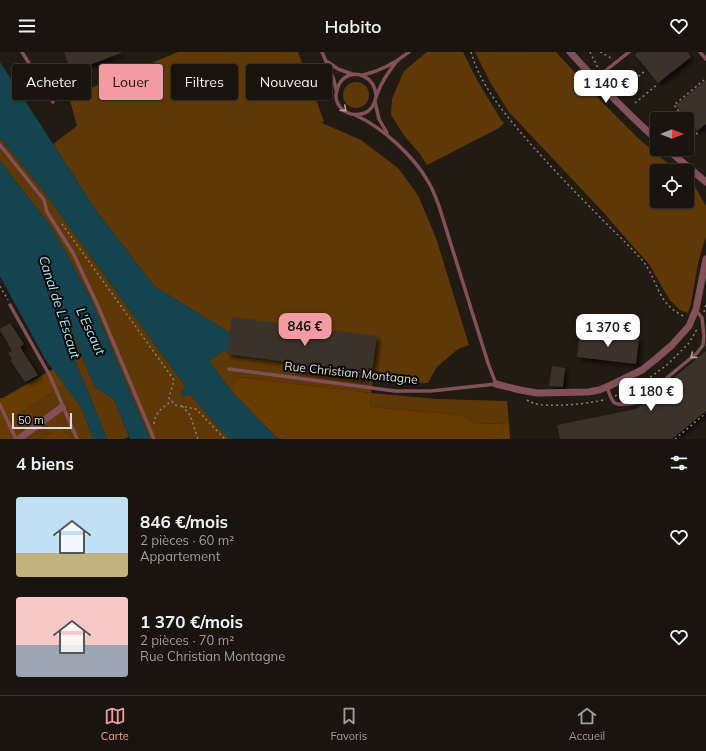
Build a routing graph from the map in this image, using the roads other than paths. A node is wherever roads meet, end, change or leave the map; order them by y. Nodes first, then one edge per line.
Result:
1 (22, 52) edge
2 (322, 52) edge
3 (409, 52) edge
4 (570, 52) edge
5 (629, 52) edge
6 (700, 52) edge
7 (706, 59) edge
8 (326, 61) junction
9 (397, 61) junction
10 (353, 74) junction
11 (362, 75) junction
12 (595, 79) junction
13 (336, 91) junction
14 (376, 94) junction
15 (52, 102) dead end
16 (375, 102) junction
17 (355, 115) junction
18 (650, 134) edge
19 (390, 138) junction
20 (0, 145) edge
21 (675, 156) edge
22 (703, 180) edge
23 (706, 187) edge
24 (706, 259) edge
25 (10, 305) road end
26 (696, 309) junction
27 (705, 341) edge
28 (229, 369) dead end
29 (496, 384) junction
30 (607, 387) junction
31 (0, 405) edge
32 (62, 407) junction
33 (18, 439) edge
34 (76, 439) edge
35 (154, 439) edge

1 - 15 lane
2 - 8 lane
3 - 9 lane
4 - 12 street
5 - 12 lane
6 - 7 lane
8 - 10 lane
8 - 13 lane
9 - 11 lane
9 - 14 lane
10 - 11 lane
10 - 13 lane
11 - 14 lane
12 - 18 street
13 -> 17 lane
14 - 16 lane
16 - 17 lane
16 - 19 lane
17 - 19 lane
19 - 29 lane
20 - 35 lane
21 - 22 street
22 - 23 street
24 - 26 street, Rue Christian Montagne
25 - 32 lane
26 - 27 lane
26 - 30 street, Rue Christian Montagne
27 -> 30 lane
28 - 29 lane, Rue Christian Montagne
29 - 30 street, Rue Christian Montagne
31 - 33 lane
32 - 33 street
32 - 34 lane

